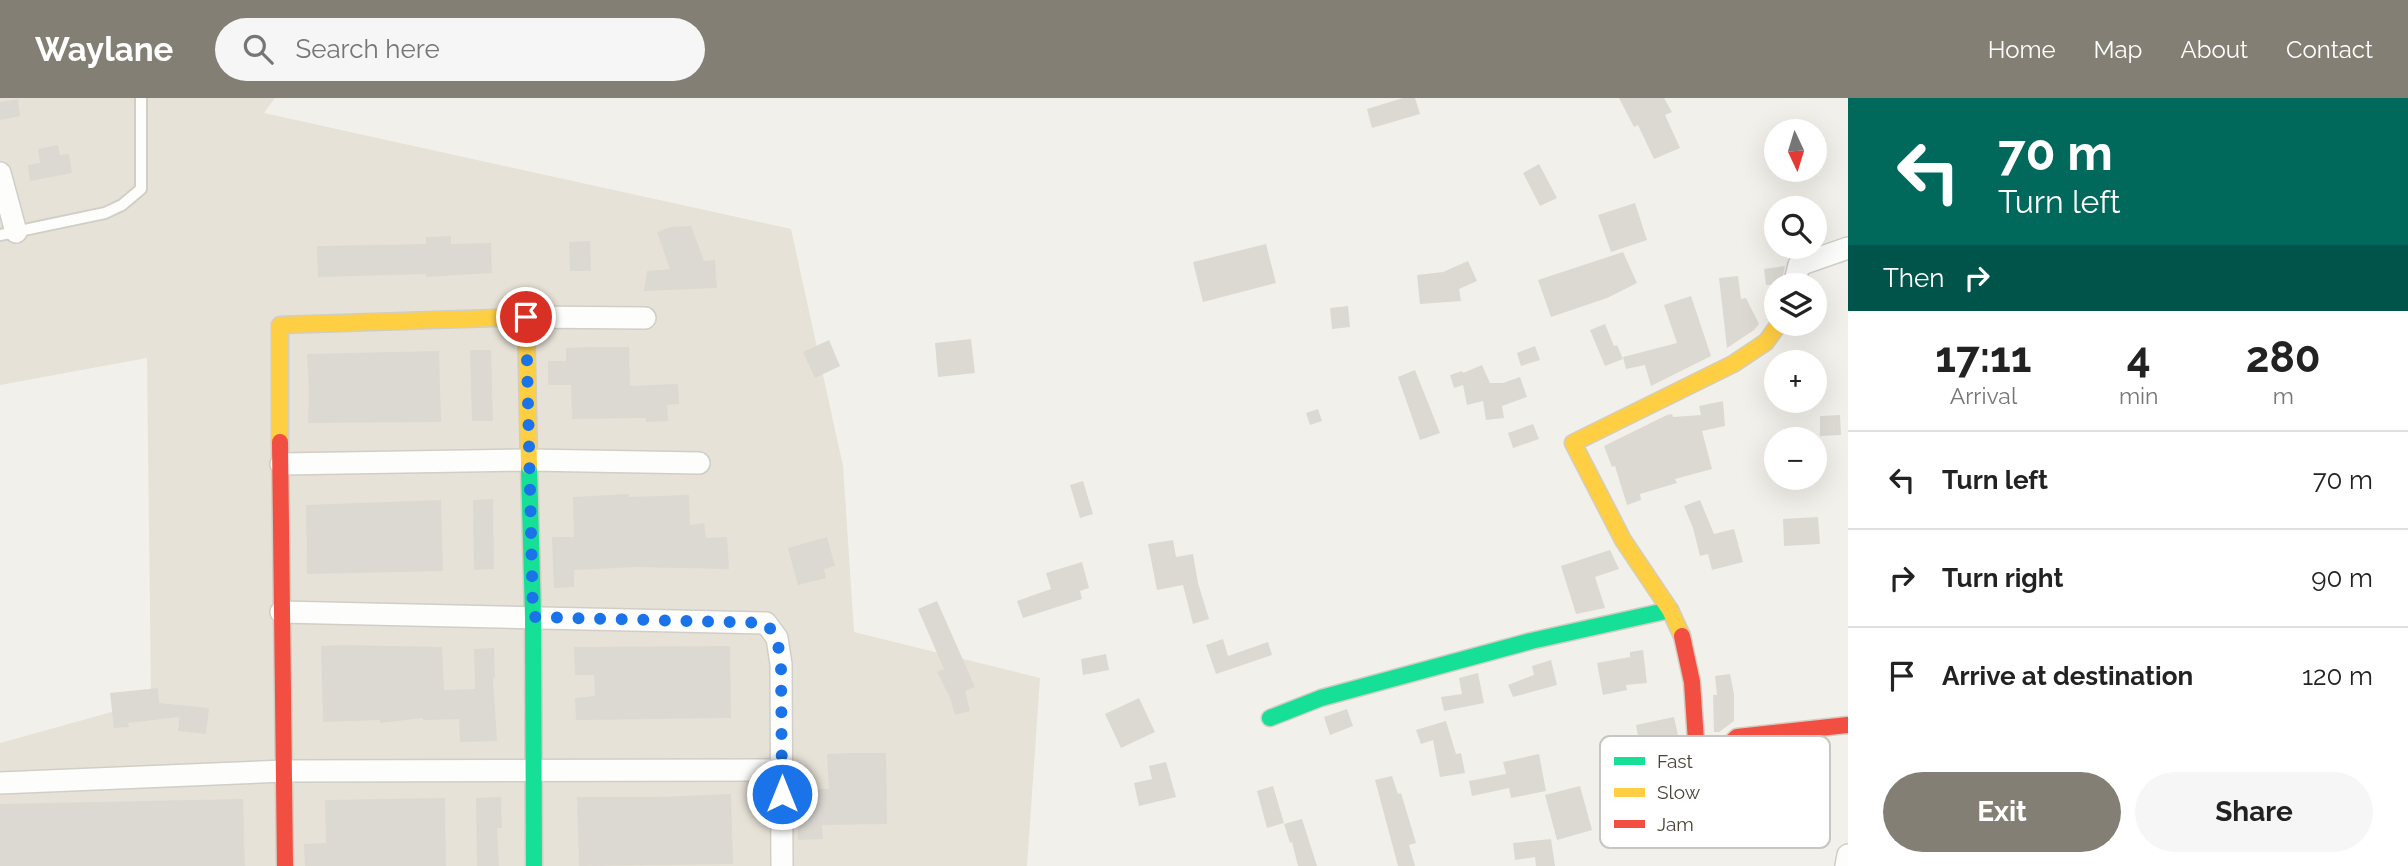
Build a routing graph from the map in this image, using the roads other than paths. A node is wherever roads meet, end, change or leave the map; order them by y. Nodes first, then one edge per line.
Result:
1 (141, 98) edge
2 (0, 173) edge
3 (8, 233) edge
4 (1848, 248) edge
5 (1798, 273) edge
6 (526, 317) junction
7 (645, 318) dead end
8 (1770, 336) edge
9 (529, 460) junction
10 (699, 463) dead end
11 (281, 464) junction
12 (1671, 610) junction
13 (281, 612) junction
14 (533, 617) junction
15 (1270, 718) dead end
16 (1848, 725) edge
17 (1696, 736) edge
18 (1746, 736) edge
19 (782, 770) junction
20 (284, 771) junction
21 (534, 771) junction
22 (0, 783) edge
23 (1848, 855) edge
24 (285, 866) edge
25 (534, 866) edge
26 (782, 866) edge
27 (1846, 866) edge

1 - 3 lane
2 - 3 street
4 - 5 street
6 - 7 street
6 - 9 street
6 - 11 street
8 - 12 street
9 - 10 street
9 - 11 street
9 - 14 street
11 - 13 street
12 - 15 street
12 - 17 street
13 - 14 street
13 - 20 street
14 - 19 street
14 - 21 street
16 - 18 street
19 - 21 street
19 - 26 street
20 - 21 street
20 - 22 street
20 - 24 street
21 - 25 street
23 - 27 street

